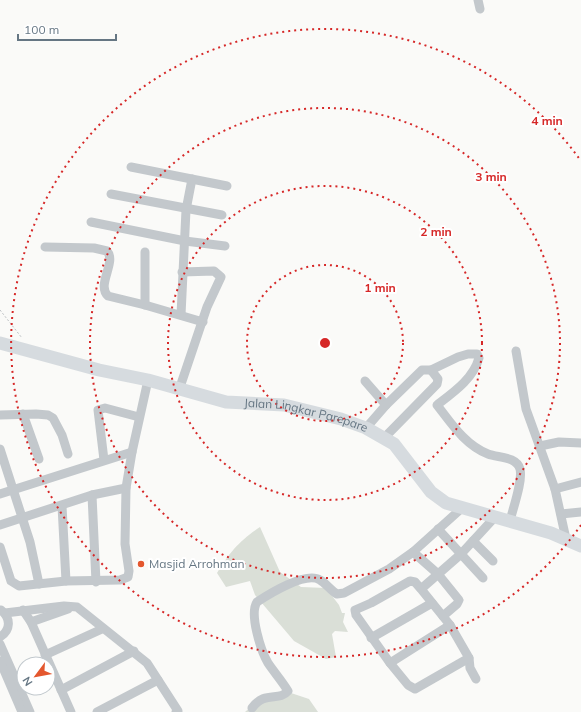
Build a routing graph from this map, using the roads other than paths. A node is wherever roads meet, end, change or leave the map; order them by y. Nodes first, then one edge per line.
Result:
1 (131, 167) dead end
2 (192, 179) junction
3 (227, 186) dead end
4 (111, 194) dead end
5 (186, 210) junction
6 (222, 215) dead end
7 (91, 222) dead end
8 (184, 241) junction
9 (225, 246) dead end
10 (45, 247) dead end
11 (145, 252) dead end
12 (182, 272) junction
13 (145, 304) junction
14 (181, 315) junction
15 (203, 322) junction
16 (0, 343) edge
17 (516, 351) dead end
18 (431, 370) junction
19 (148, 380) junction
20 (365, 381) dead end
21 (179, 390) junction
22 (425, 395) junction
23 (386, 405) junction
24 (437, 405) junction
25 (23, 414) junction
26 (0, 415) edge
27 (139, 417) junction
28 (366, 428) junction
29 (384, 437) junction
30 (581, 443) edge
31 (540, 446) junction
32 (0, 450) edge
33 (132, 452) junction
34 (68, 454) dead end
35 (39, 459) dead end
36 (2, 460) edge
37 (104, 460) junction
38 (581, 482) edge
39 (126, 488) junction
40 (13, 489) junction
41 (555, 489) junction
42 (0, 494) edge
43 (92, 495) junction
44 (62, 506) junction
45 (462, 508) junction
46 (581, 512) edge
47 (561, 514) junction
48 (495, 517) junction
49 (22, 518) junction
50 (510, 520) junction
51 (0, 525) edge
52 (438, 529) junction
53 (566, 539) junction
54 (474, 541) junction
55 (581, 546) edge
56 (0, 547) edge
57 (413, 552) junction
58 (461, 554) junction
59 (493, 561) dead end
60 (438, 574) junction
61 (483, 578) dead end
62 (66, 581) junction
63 (96, 582) junction
64 (39, 584) junction
65 (421, 589) junction
66 (432, 603) junction
67 (75, 607) junction
68 (23, 610) junction
69 (2, 611) edge
70 (443, 616) junction
71 (32, 622) junction
72 (450, 625) junction
73 (102, 629) junction
74 (0, 637) edge
75 (371, 638) junction
76 (0, 644) edge
77 (134, 651) junction
78 (45, 656) joint
79 (469, 658) junction
80 (0, 661) edge
81 (390, 663) junction
82 (56, 679) edge
83 (476, 679) dead end
84 (158, 680) junction
85 (61, 690) junction
86 (252, 708) dead end
87 (22, 712) edge
88 (30, 712) edge
89 (71, 712) edge
90 (97, 712) edge
91 (177, 712) edge

1 - 2 street
2 - 3 street
2 - 5 street
4 - 5 street
5 - 6 street
5 - 8 street
7 - 8 street
8 - 9 street
8 - 12 street
10 - 13 street
11 - 13 street
12 - 14 street
12 - 15 street
13 - 14 street
14 - 15 street
15 - 21 street
16 - 19 highway, Jalan Lingkar Parepare
17 - 31 street
18 - 22 street
18 - 23 street
18 - 24 street
19 - 21 highway, Jalan Lingkar Parepare
19 - 27 street
20 - 23 street
21 - 28 highway, Jalan Lingkar Parepare
22 - 24 street
22 - 29 street
23 - 28 street
24 - 50 street
25 - 26 street
25 - 34 street
25 - 35 street
27 - 33 street
27 - 37 street
28 - 29 highway, Jalan Lingkar Parepare
29 - 45 highway, Jalan Lingkar Parepare
30 - 31 street
31 - 41 street
32 - 36 street
33 - 37 street
33 - 39 street
36 - 40 street
37 - 40 street
38 - 41 street
39 - 43 street
39 - 63 street
40 - 42 street
40 - 49 street
41 - 47 street
43 - 44 street
43 - 63 street
44 - 49 street
44 - 62 street
45 - 48 highway, Jalan Lingkar Parepare
45 - 52 street
46 - 47 street
47 - 53 street
48 - 50 highway, Jalan Lingkar Parepare
48 - 54 street
49 - 51 street
49 - 64 street
50 - 53 highway, Jalan Lingkar Parepare
52 - 57 street
52 - 58 street
53 - 55 highway, Jalan Lingkar Parepare
54 - 58 street
54 - 59 street
56 - 64 street
57 - 60 street
57 - 86 street
58 - 60 street
58 - 61 street
60 - 65 street
60 - 70 street
62 - 63 street
62 - 64 street
65 - 66 street
65 - 75 street
66 - 70 street
66 - 75 street
67 - 68 street
67 - 71 street
67 - 73 street
68 - 69 street
68 - 71 street
69 - 74 street
70 - 72 street
71 - 78 street
72 - 79 street
72 - 81 street
73 - 77 street
73 - 78 street
75 - 81 street
76 - 88 street
77 - 84 street
77 - 85 street
79 - 81 street
79 - 83 street
80 - 87 street
82 - 85 street
84 - 90 street
84 - 91 street
85 - 89 street

